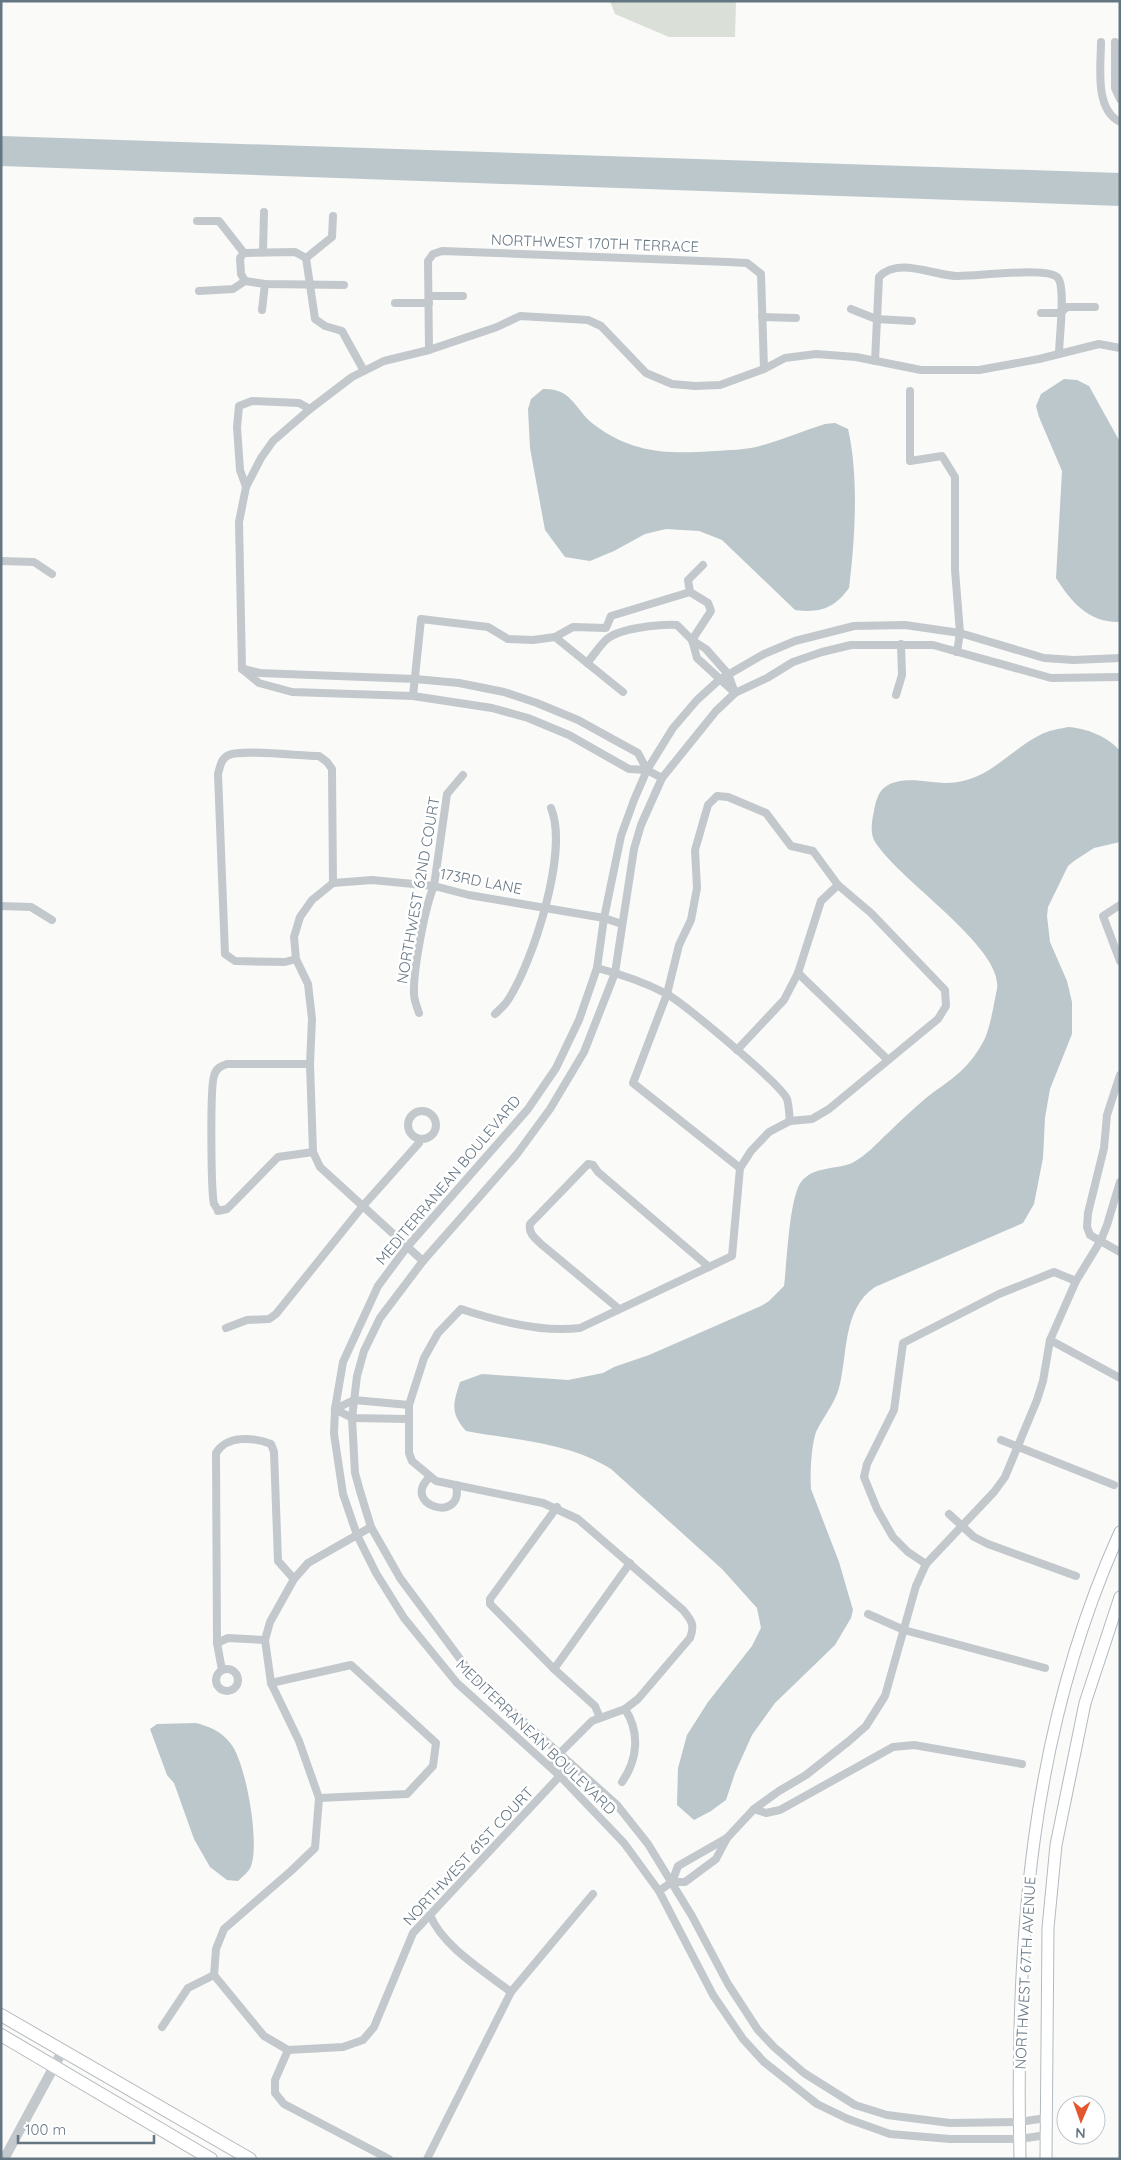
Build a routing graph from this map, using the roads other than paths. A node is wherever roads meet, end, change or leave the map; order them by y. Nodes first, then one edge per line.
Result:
1 (1101, 42) dead end
2 (1115, 42) dead end
3 (1120, 99) edge
4 (1120, 122) edge
5 (264, 212) dead end
6 (333, 216) dead end
7 (197, 221) dead end
8 (263, 252) junction
9 (244, 253) junction
10 (306, 258) junction
11 (246, 281) junction
12 (265, 284) junction
13 (344, 284) dead end
14 (310, 286) junction
15 (199, 291) dead end
16 (463, 296) dead end
17 (428, 300) junction
18 (395, 303) dead end
19 (1095, 307) dead end
20 (851, 309) dead end
21 (262, 310) dead end
22 (1060, 312) junction
23 (1041, 313) dead end
24 (762, 316) junction
25 (796, 318) dead end
26 (876, 319) junction
27 (912, 321) dead end
28 (1120, 348) edge
29 (429, 350) junction
30 (1059, 354) junction
31 (875, 361) junction
32 (764, 369) junction
33 (364, 371) junction
34 (910, 391) dead end
35 (310, 409) junction
36 (246, 487) junction
37 (1, 561) edge
38 (703, 565) dead end
39 (52, 574) dead end
40 (690, 592) junction
41 (606, 628) junction
42 (960, 632) junction
43 (614, 635) junction
44 (555, 637) junction
45 (692, 640) junction
46 (901, 644) junction
47 (957, 652) junction
48 (1120, 658) edge
49 (587, 663) junction
50 (242, 669) junction
51 (728, 674) junction
52 (1120, 677) edge
53 (415, 679) junction
54 (719, 680) junction
55 (623, 692) dead end
56 (735, 693) junction
57 (896, 695) dead end
58 (413, 696) junction
59 (647, 770) junction
60 (463, 775) dead end
61 (662, 778) junction
62 (551, 808) dead end
63 (333, 883) junction
64 (838, 885) junction
65 (434, 886) junction
66 (1120, 905) edge
67 (1, 906) edge
68 (545, 907) junction
69 (604, 918) junction
70 (52, 920) dead end
71 (622, 924) junction
72 (296, 959) junction
73 (1120, 961) edge
74 (596, 968) junction
75 (615, 973) junction
76 (798, 973) junction
77 (667, 994) junction
78 (419, 1013) dead end
79 (495, 1014) dead end
80 (737, 1050) junction
81 (888, 1060) junction
82 (310, 1064) junction
83 (1120, 1075) edge
84 (790, 1122) junction
85 (420, 1140) dead end
86 (313, 1152) junction
87 (740, 1168) junction
88 (1120, 1182) edge
89 (362, 1207) junction
90 (1101, 1240) junction
91 (407, 1247) junction
92 (1120, 1252) edge
93 (423, 1261) junction
94 (709, 1268) junction
95 (1076, 1282) junction
96 (618, 1309) junction
97 (226, 1328) dead end
98 (1050, 1340) junction
99 (1120, 1378) edge
100 (354, 1400) junction
101 (408, 1405) junction
102 (335, 1409) junction
103 (352, 1418) junction
104 (407, 1420) junction
105 (1001, 1440) dead end
106 (1018, 1447) junction
107 (430, 1477) junction
108 (456, 1485) junction
109 (1114, 1485) dead end
110 (557, 1507) junction
111 (949, 1514) dead end
112 (961, 1526) junction
113 (371, 1527) junction
114 (1120, 1532) edge
115 (357, 1535) junction
116 (630, 1563) junction
117 (926, 1564) junction
118 (1076, 1576) dead end
119 (294, 1579) junction
120 (1120, 1597) edge
121 (868, 1614) dead end
122 (904, 1630) junction
123 (265, 1640) junction
124 (217, 1643) junction
125 (1045, 1668) dead end
126 (554, 1669) junction
127 (222, 1670) dead end
128 (271, 1683) junction
129 (625, 1709) junction
130 (600, 1718) junction
131 (558, 1753) junction
132 (572, 1764) junction
133 (1022, 1764) dead end
134 (548, 1765) junction
135 (560, 1776) junction
136 (622, 1782) dead end
137 (319, 1798) junction
138 (754, 1809) junction
139 (727, 1838) junction
140 (672, 1882) junction
141 (659, 1891) junction
142 (593, 1894) dead end
143 (430, 1915) junction
144 (214, 1975) junction
145 (511, 1992) junction
146 (1, 2015) edge
147 (162, 2027) dead end
148 (1, 2035) edge
149 (63, 2050) junction
150 (288, 2050) junction
151 (54, 2066) junction
152 (1046, 2118) junction
153 (1019, 2122) junction
154 (1046, 2135) junction
155 (1020, 2139) junction
156 (4, 2159) edge
157 (211, 2159) edge
158 (250, 2159) edge
159 (389, 2159) edge
160 (427, 2159) edge
161 (1020, 2159) edge
162 (1046, 2159) edge

1 - 4 street
2 - 3 street
5 - 8 street
6 - 10 street
7 - 9 street
8 - 9 street
8 - 10 street
9 - 11 street
10 - 14 street
11 - 12 street
11 - 15 street
12 - 14 street
12 - 21 street
13 - 14 street
14 - 33 street
16 - 17 street
17 - 18 street
17 - 24 street, NORTHWEST 170TH TERRACE
17 - 29 street
19 - 22 street
20 - 26 street
22 - 23 street
22 - 26 street
22 - 30 street
24 - 25 street
24 - 32 street
26 - 27 street
26 - 31 street
28 - 30 street
29 - 32 street
29 - 33 street
30 - 31 street
31 - 32 street
33 - 35 street
34 - 42 street
35 - 36 street
35 - 36 street
36 - 50 street
37 - 39 street
38 - 40 street
40 - 41 street
40 - 45 street
41 - 43 street
41 - 44 street
42 - 47 street
42 - 48 street, MEDITERRANEAN BOULEVARD
42 - 51 street, MEDITERRANEAN BOULEVARD
43 - 45 street
43 - 49 street
44 - 49 street
44 - 53 street
45 - 51 street
45 - 54 street
46 - 47 street, MEDITERRANEAN BOULEVARD
46 - 56 street, MEDITERRANEAN BOULEVARD
46 - 57 street
47 - 52 street, MEDITERRANEAN BOULEVARD
49 - 55 street
50 - 53 street
50 - 58 street
51 - 54 street, MEDITERRANEAN BOULEVARD
51 - 56 street
53 - 58 street
53 - 59 street
54 - 56 street
54 - 59 street, MEDITERRANEAN BOULEVARD
56 - 61 street, MEDITERRANEAN BOULEVARD
58 - 59 street
59 - 61 street
59 - 69 street, MEDITERRANEAN BOULEVARD
60 - 65 street, NORTHWEST 62ND COURT
61 - 71 street, MEDITERRANEAN BOULEVARD
62 - 68 street
63 - 65 street, 173RD LANE
63 - 72 street
63 - 72 street
64 - 76 street
64 - 77 street
64 - 81 street
65 - 68 street, 173RD LANE
65 - 78 street, NORTHWEST 62ND COURT
66 - 73 street
67 - 70 street
68 - 69 street, 173RD LANE
68 - 79 street
69 - 71 street, 173RD LANE
69 - 74 street, MEDITERRANEAN BOULEVARD
71 - 75 street, MEDITERRANEAN BOULEVARD
72 - 82 street
74 - 75 street
74 - 91 street, MEDITERRANEAN BOULEVARD
75 - 77 street
75 - 93 street, MEDITERRANEAN BOULEVARD
76 - 80 street
76 - 81 street
77 - 80 street
77 - 87 street
80 - 84 street
81 - 84 street
82 - 86 street
82 - 86 street
83 - 90 street
84 - 87 street
85 - 89 street
86 - 89 street
87 - 94 street
88 - 90 street
89 - 91 street
89 - 97 street
90 - 92 street
90 - 95 street
91 - 93 street
91 - 102 street, MEDITERRANEAN BOULEVARD
93 - 100 street, MEDITERRANEAN BOULEVARD
94 - 96 street
94 - 96 street
95 - 98 street
95 - 117 street
96 - 101 street
98 - 99 street
98 - 106 street
100 - 101 street
100 - 102 street
100 - 103 street, MEDITERRANEAN BOULEVARD
101 - 104 street
102 - 103 street
102 - 115 street, MEDITERRANEAN BOULEVARD
103 - 104 street
103 - 113 street, MEDITERRANEAN BOULEVARD
104 - 107 street
105 - 106 street
106 - 109 street
106 - 112 street
107 - 108 street
107 - 108 street
108 - 110 street
110 - 116 street
110 - 126 street
111 - 112 street
112 - 117 street
112 - 118 street
113 - 115 street
113 - 131 street, MEDITERRANEAN BOULEVARD
114 - 153 main road, NORTHWEST 67TH AVENUE
115 - 119 street
115 - 134 street, MEDITERRANEAN BOULEVARD
116 - 126 street
116 - 129 street
117 - 122 street
119 - 123 street
119 - 124 street
120 - 152 main road, NORTHWEST 67TH AVENUE
121 - 122 street
122 - 125 street
122 - 138 street
123 - 124 street
123 - 128 street
124 - 127 street
126 - 130 street
128 - 137 street
128 - 137 street
129 - 130 street
129 - 136 street
130 - 131 street
131 - 132 street, MEDITERRANEAN BOULEVARD
131 - 134 street
132 - 135 street, NORTHWEST 61ST COURT
132 - 140 street, MEDITERRANEAN BOULEVARD
133 - 138 street
134 - 135 street, MEDITERRANEAN BOULEVARD
135 - 141 street, MEDITERRANEAN BOULEVARD
135 - 143 street, NORTHWEST 61ST COURT
137 - 144 street
138 - 139 street
139 - 140 street
139 - 140 street
140 - 141 street
140 - 153 street, MEDITERRANEAN BOULEVARD
141 - 155 street, MEDITERRANEAN BOULEVARD
142 - 145 street
143 - 145 street
143 - 150 street, NORTHWEST 61ST COURT
144 - 147 street
144 - 150 street
145 - 160 street
146 - 149 main road
148 - 151 main road
149 - 151 street
149 - 158 main road
150 - 159 street
151 - 156 street
151 - 157 main road
152 - 153 street, MEDITERRANEAN BOULEVARD
152 - 154 main road, NORTHWEST 67TH AVENUE
153 - 155 main road, NORTHWEST 67TH AVENUE
154 - 155 street, MEDITERRANEAN BOULEVARD
154 - 162 main road, NORTHWEST 67TH AVENUE
155 - 161 main road, NORTHWEST 67TH AVENUE

